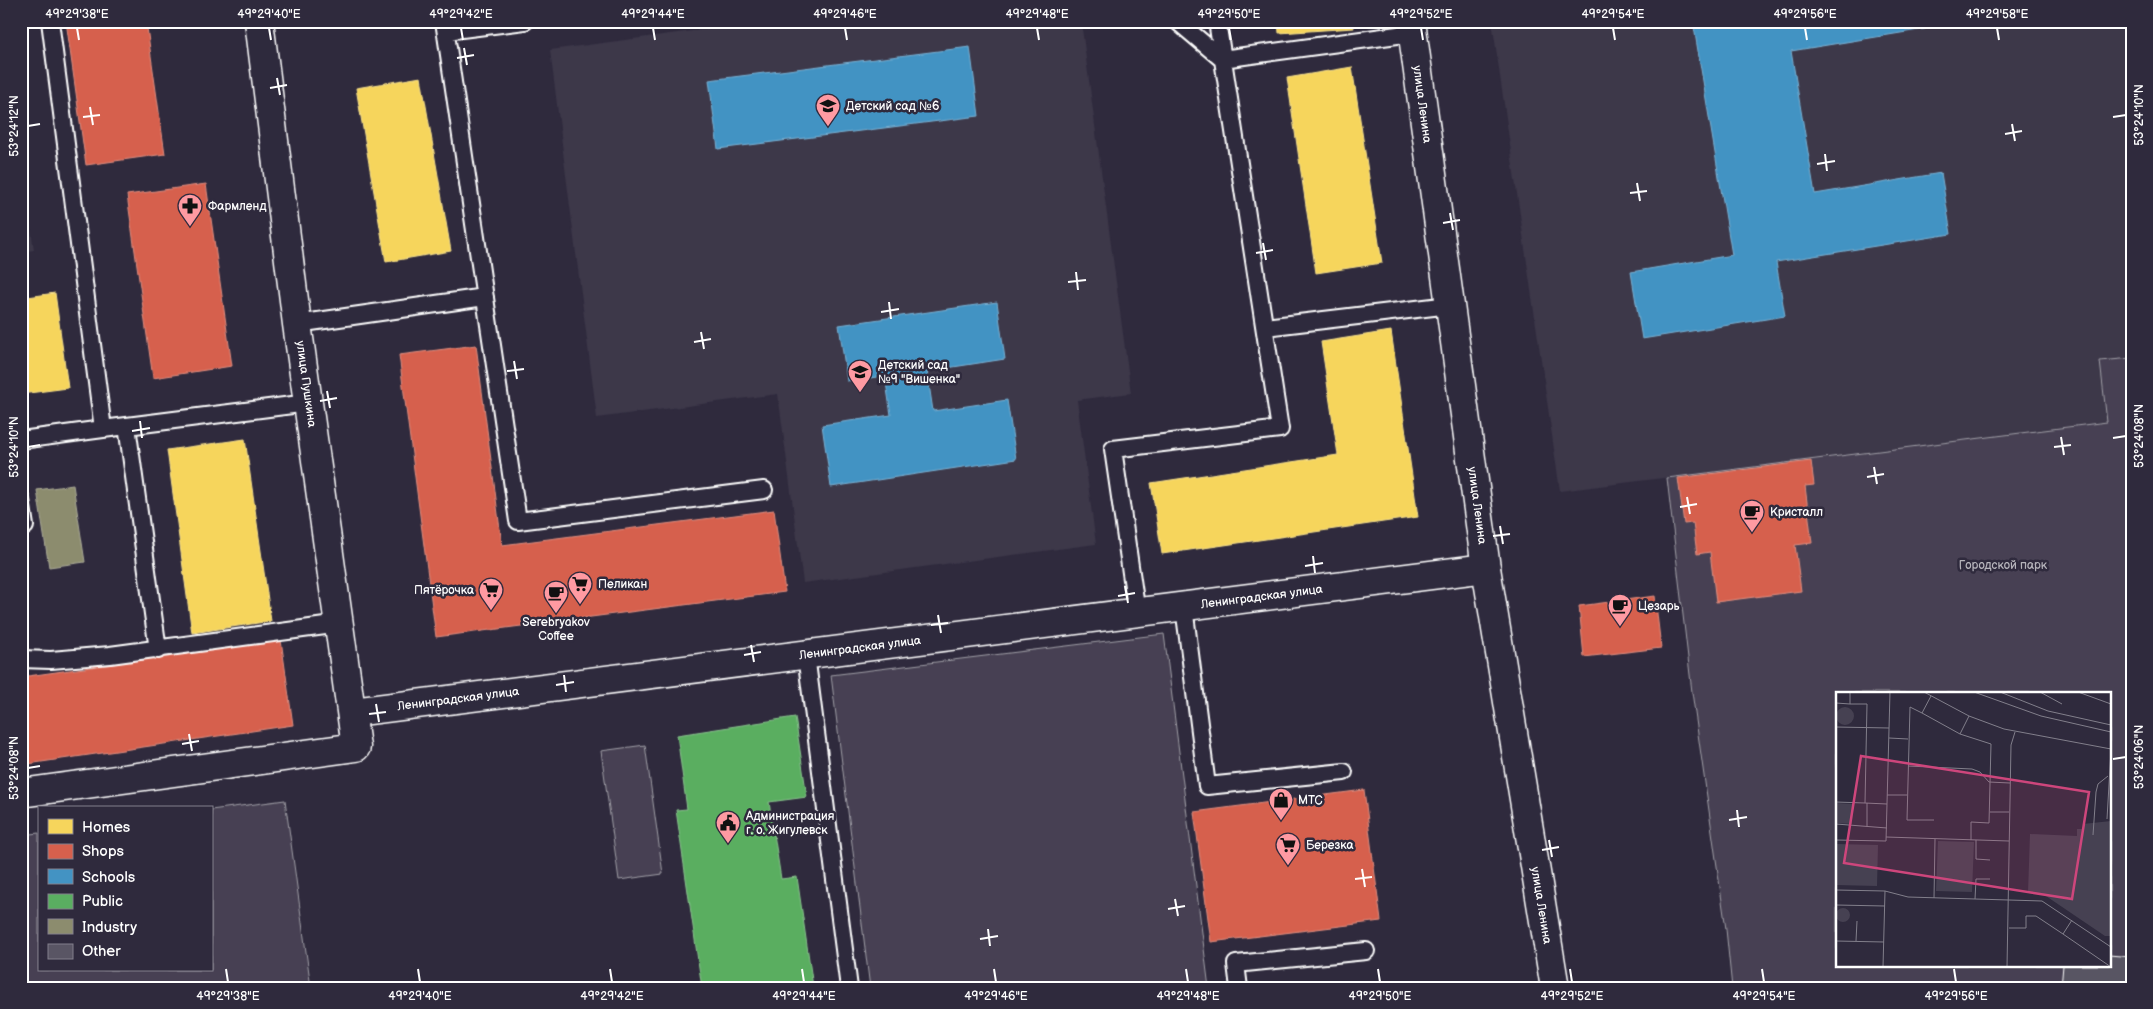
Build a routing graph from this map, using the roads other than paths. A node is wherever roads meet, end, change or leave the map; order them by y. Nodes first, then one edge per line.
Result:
1 (50, 21) edge
2 (259, 21) edge
3 (525, 21) edge
4 (1177, 21) edge
5 (1217, 21) edge
6 (445, 26) edge
7 (1412, 27) edge
8 (1222, 58) junction
9 (484, 297) junction
10 (1450, 305) junction
11 (297, 324) junction
12 (1265, 327) junction
13 (308, 403) junction
14 (127, 426) junction
15 (103, 430) junction
16 (21, 440) edge
17 (764, 490) dead end
18 (21, 500) edge
19 (25, 526) dead end
20 (1486, 568) junction
21 (1184, 607) junction
22 (1138, 614) junction
23 (340, 624) junction
24 (158, 650) junction
25 (806, 655) junction
26 (21, 659) edge
27 (353, 712) junction
28 (1344, 772) dead end
29 (21, 794) edge
30 (1366, 951) dead end
31 (849, 988) edge
32 (1239, 988) edge
33 (1555, 988) edge

1 - 15 lane
2 - 11 street, улица Пушкина
3 - 6 lane
4 - 8 lane
5 - 8 lane
6 - 9 lane
7 - 8 lane
7 - 10 street, улица Ленина
8 - 12 lane
9 - 11 lane
9 - 17 lane
10 - 12 lane
10 - 20 street, улица Ленина
11 - 13 street, улица Пушкина
12 - 22 lane
13 - 14 lane
13 - 23 street, улица Пушкина
14 - 15 lane
14 - 24 lane
15 - 16 lane
18 - 19 lane
20 - 21 street, Ленинградская улица
20 - 33 street, улица Ленина
21 - 22 street, Ленинградская улица
21 - 28 lane
22 - 25 street, Ленинградская улица
23 - 24 lane
23 - 27 street, улица Пушкина
24 - 26 lane
25 - 27 street, Ленинградская улица
25 - 31 lane
27 - 29 street, улица Пушкина
30 - 32 lane

